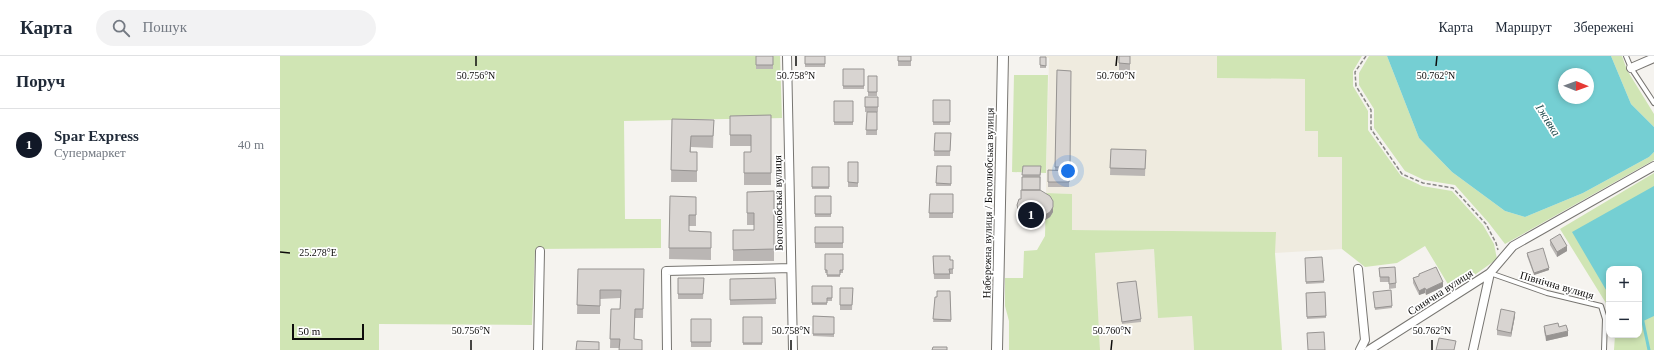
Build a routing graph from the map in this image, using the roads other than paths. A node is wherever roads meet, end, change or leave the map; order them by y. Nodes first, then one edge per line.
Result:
1 (787, 56) edge
2 (1003, 56) edge
3 (1626, 56) edge
4 (1654, 58) edge
5 (1631, 68) junction
6 (1654, 103) edge
7 (1654, 166) edge
8 (540, 252) dead end
9 (791, 268) junction
10 (1358, 269) dead end
11 (1490, 273) junction
12 (538, 350) edge
13 (667, 350) edge
14 (793, 350) edge
15 (997, 350) edge
16 (1360, 350) edge
17 (1369, 350) edge
18 (1473, 350) edge
19 (1604, 350) edge

1 - 9 street, Боголюбська вулиця
2 - 15 street, Набережна вулиця / Боголюбська вулиця
3 - 5 lane
4 - 5 street
5 - 6 lane
7 - 11 street, Сонячна вулиця
8 - 12 street
9 - 13 street
9 - 14 street, Боголюбська вулиця
10 - 16 street
11 - 17 street, Сонячна вулиця
11 - 18 street
11 - 19 lane, Північна вулиця

